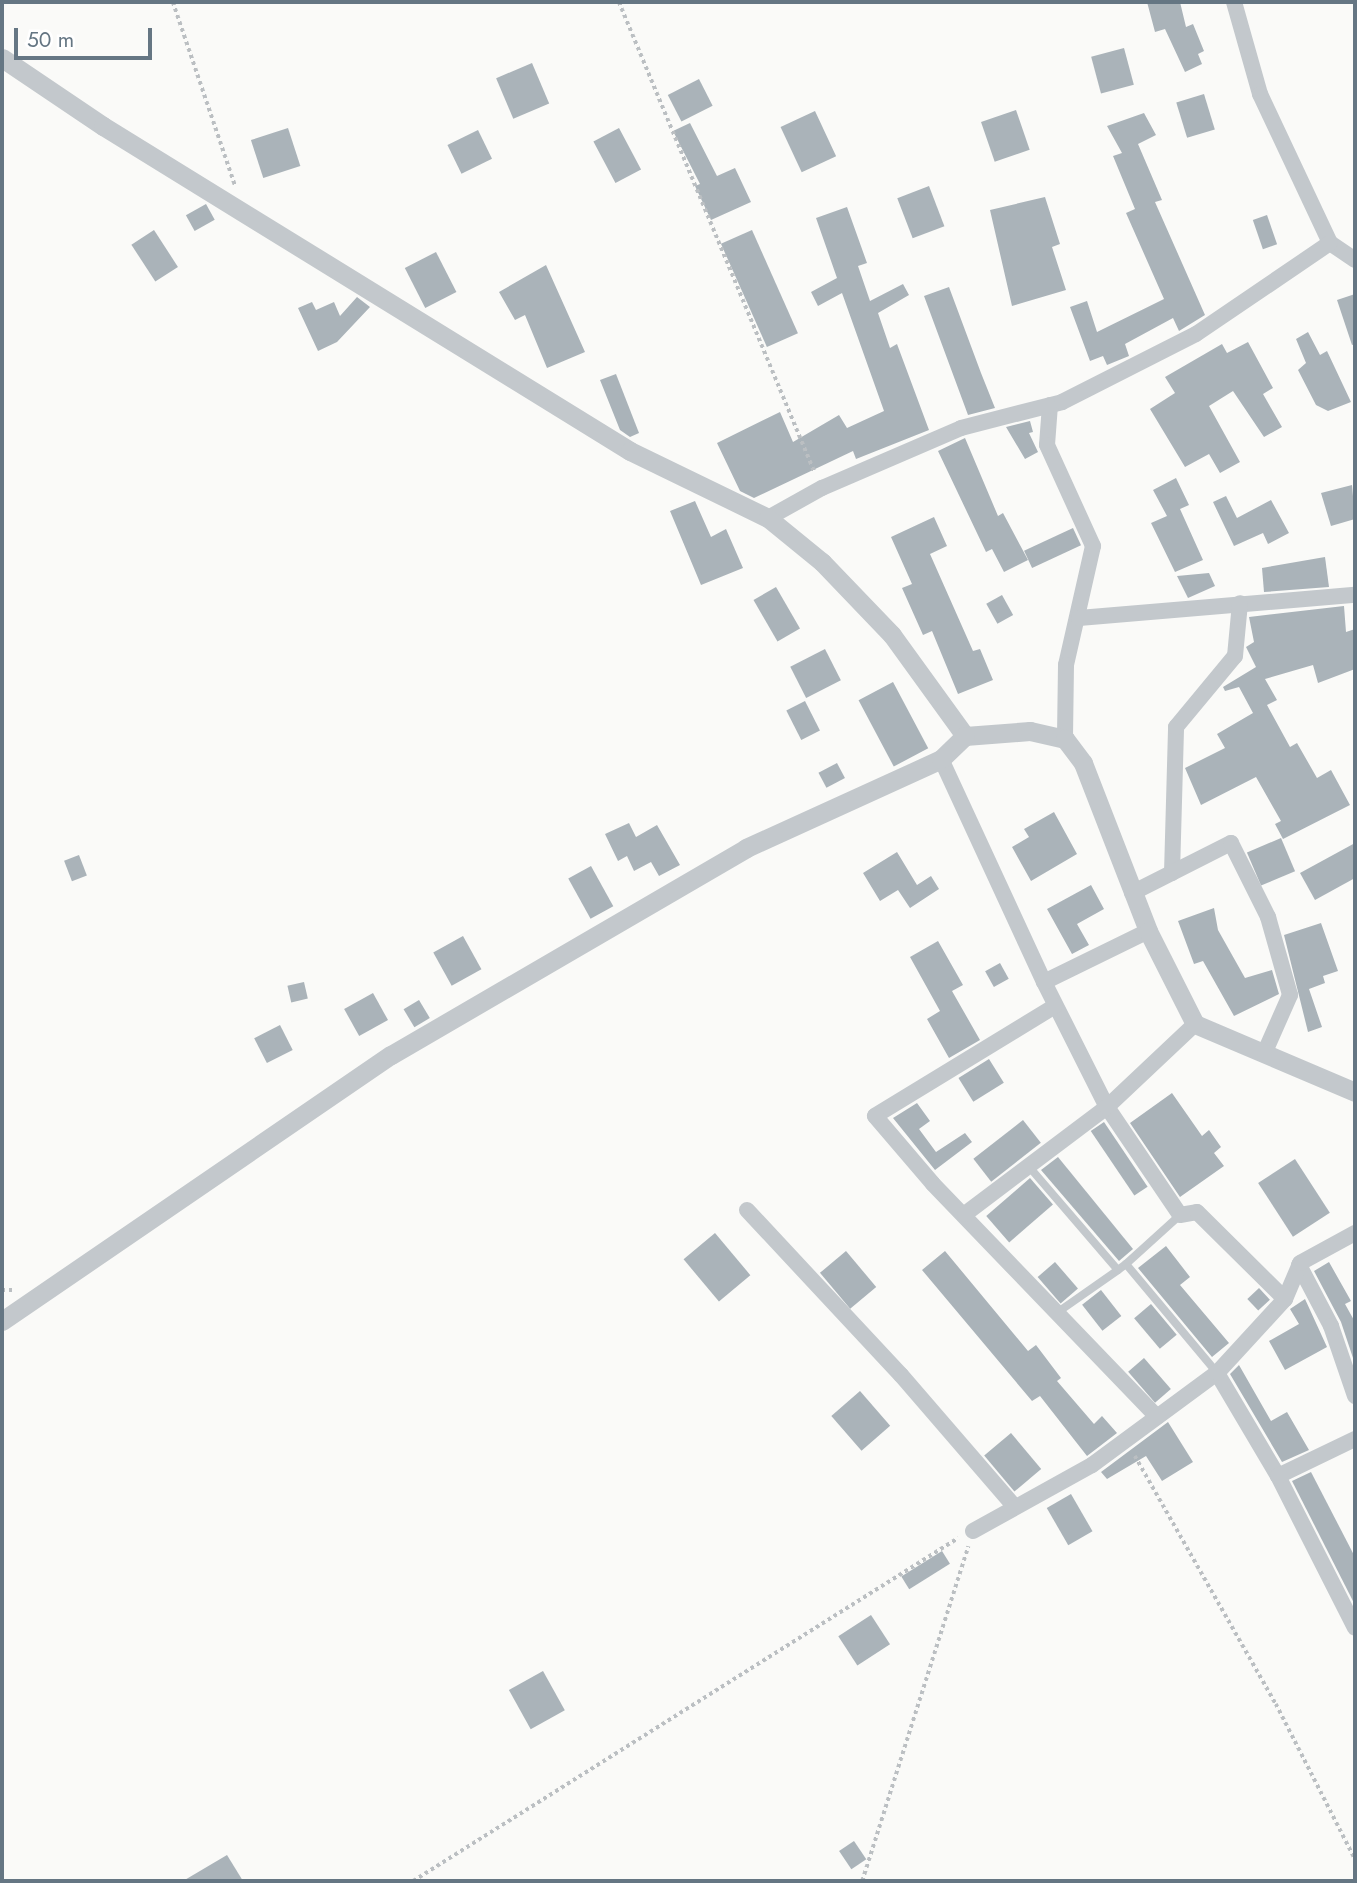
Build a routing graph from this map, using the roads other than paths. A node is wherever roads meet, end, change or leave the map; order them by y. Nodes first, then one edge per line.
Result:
1 (1234, 2) edge
2 (2, 58) edge
3 (1330, 243) junction
4 (1355, 260) edge
5 (1050, 405) junction
6 (768, 518) junction
7 (1355, 595) edge
8 (1240, 603) junction
9 (1079, 618) junction
10 (965, 736) junction
11 (1065, 740) junction
12 (941, 758) junction
13 (1172, 873) junction
14 (1132, 892) junction
15 (1148, 931) junction
16 (1044, 982) junction
17 (1055, 1006) junction
18 (1195, 1024) junction
19 (1264, 1054) junction
20 (1355, 1092) edge
21 (1107, 1107) junction
22 (1031, 1169) junction
23 (747, 1210) dead end
24 (965, 1214) junction
25 (1180, 1215) junction
26 (1355, 1233) edge
27 (1126, 1264) junction
28 (1300, 1265) junction
29 (1118, 1270) junction
30 (1285, 1300) junction
31 (1058, 1312) junction
32 (2, 1321) edge
33 (1217, 1373) junction
34 (1355, 1396) edge
35 (1157, 1417) junction
36 (1355, 1439) edge
37 (1278, 1476) junction
38 (1014, 1506) junction
39 (972, 1531) road end
40 (1353, 1618) edge

1 - 3 street
2 - 6 street
3 - 4 street
3 - 5 street
5 - 6 street
5 - 9 street
6 - 10 street
7 - 8 street
8 - 9 street
8 - 13 street
9 - 11 street
10 - 11 street
10 - 12 street
11 - 14 street
12 - 16 street
12 - 32 street
13 - 14 street
13 - 19 street
14 - 15 street
15 - 16 street
15 - 18 street
16 - 17 street
17 - 21 street
17 - 24 street
18 - 19 street
18 - 21 street
19 - 20 street
21 - 22 street
21 - 25 street
22 - 24 street
22 - 29 lane
23 - 38 street
24 - 31 street
25 - 27 lane
25 - 30 street
26 - 28 street
27 - 29 lane
27 - 33 lane
28 - 30 street
28 - 34 street
29 - 31 lane
30 - 33 street
31 - 35 street
33 - 35 street
33 - 37 street
35 - 38 street
36 - 37 street
37 - 40 street
38 - 39 street

